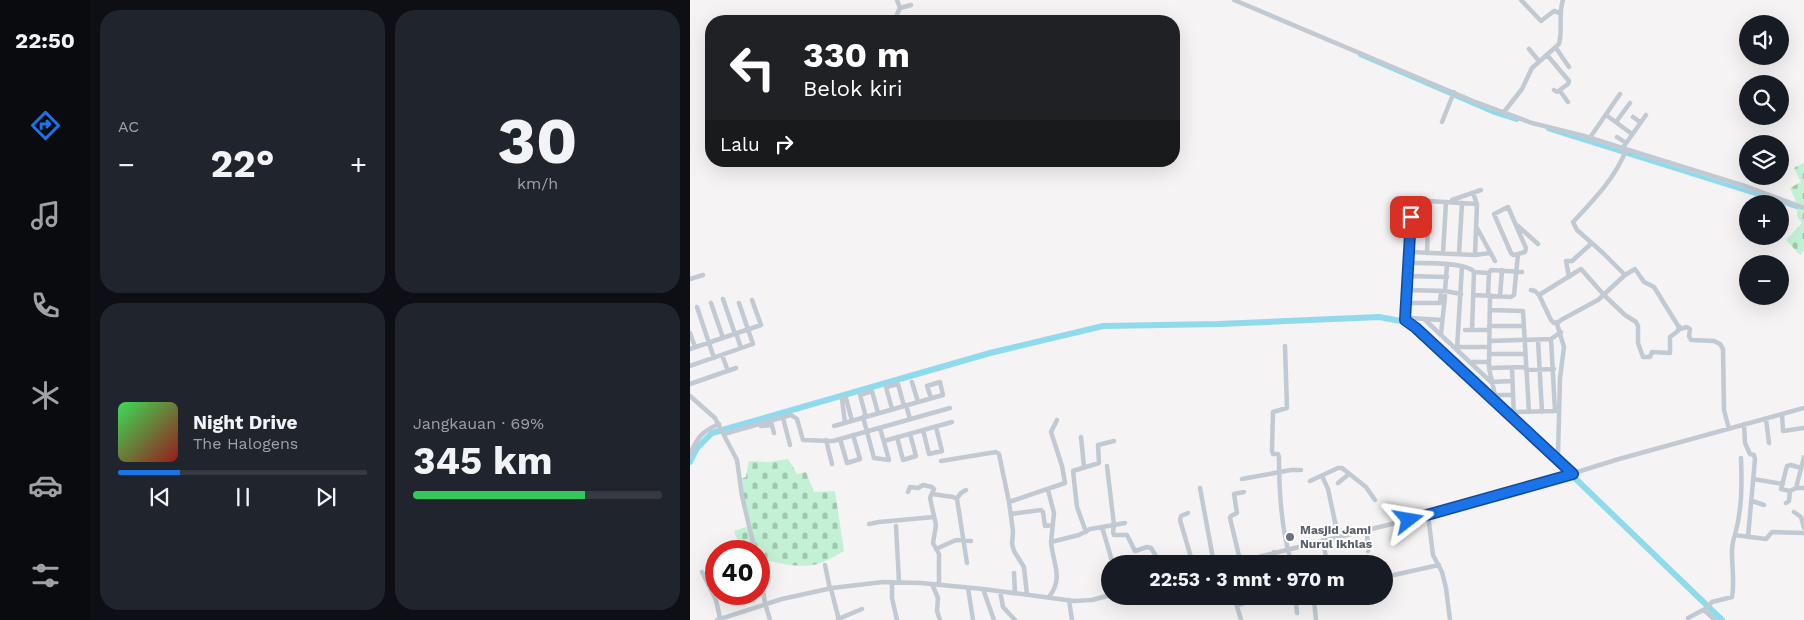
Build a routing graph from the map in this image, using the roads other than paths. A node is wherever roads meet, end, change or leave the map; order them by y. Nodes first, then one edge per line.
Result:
1 (897, 0) edge
2 (1234, 0) edge
3 (1521, 0) edge
4 (1563, 0) edge
5 (911, 5) dead end
6 (900, 8) junction
7 (1560, 13) junction
8 (896, 15) edge
9 (1556, 48) junction
10 (1529, 49) dead end
11 (1547, 55) junction
12 (1539, 62) junction
13 (1568, 67) dead end
14 (1454, 94) junction
15 (1620, 94) dead end
16 (1568, 102) dead end
17 (1630, 102) dead end
18 (1504, 112) junction
19 (1606, 115) junction
20 (1646, 115) dead end
21 (1633, 117) dead end
22 (1442, 122) dead end
23 (1616, 122) junction
24 (1640, 122) junction
25 (1632, 134) junction
26 (1617, 137) dead end
27 (1589, 139) junction
28 (1626, 143) junction
29 (1624, 152) junction
30 (1481, 190) dead end
31 (1473, 193) junction
32 (1429, 201) junction
33 (1447, 202) junction
34 (1462, 203) junction
35 (1477, 204) junction
36 (1804, 208) edge
37 (1517, 225) junction
38 (1476, 227) junction
39 (1538, 244) dead end
40 (1592, 244) junction
41 (1410, 252) junction
42 (1427, 252) junction
43 (1443, 253) junction
44 (1490, 253) junction
45 (1459, 254) junction
46 (1518, 254) junction
47 (1475, 255) junction
48 (1495, 261) dead end
49 (1409, 263) junction
50 (1447, 264) junction
51 (1462, 266) junction
52 (1502, 270) junction
53 (1516, 271) junction
54 (1474, 272) junction
55 (1522, 272) dead end
56 (1489, 273) junction
57 (703, 275) dead end
58 (1625, 275) junction
59 (1408, 276) junction
60 (1447, 277) junction
61 (1569, 277) junction
62 (690, 279) edge
63 (1407, 290) junction
64 (1531, 290) dead end
65 (1444, 293) junction
66 (1461, 294) junction
67 (1473, 295) junction
68 (1489, 295) junction
69 (1540, 295) junction
70 (1604, 295) junction
71 (1500, 296) junction
72 (723, 299) dead end
73 (752, 300) dead end
74 (711, 303) dead end
75 (739, 303) dead end
76 (1406, 303) junction
77 (697, 307) dead end
78 (1490, 310) junction
79 (1411, 318) dead end
80 (1425, 320) junction
81 (1442, 320) junction
82 (1558, 322) junction
83 (1524, 326) junction
84 (1679, 326) junction
85 (1489, 328) junction
86 (748, 329) junction
87 (1465, 330) dead end
88 (1472, 330) junction
89 (1561, 332) junction
90 (690, 333) edge
91 (735, 333) junction
92 (1441, 334) junction
93 (723, 338) junction
94 (1551, 339) junction
95 (1525, 340) junction
96 (1538, 340) junction
97 (1490, 341) junction
98 (709, 342) junction
99 (1285, 346) dead end
100 (1486, 347) dead end
101 (692, 348) edge
102 (742, 348) junction
103 (1457, 348) junction
104 (1490, 354) junction
105 (1526, 354) junction
106 (722, 355) junction
107 (714, 358) junction
108 (1470, 362) junction
109 (1486, 362) dead end
110 (690, 366) edge
111 (736, 368) dead end
112 (1489, 368) junction
113 (1512, 368) junction
114 (1526, 369) junction
115 (1554, 369) junction
116 (1540, 370) junction
117 (728, 371) junction
118 (1512, 381) junction
119 (912, 382) dead end
120 (1491, 382) junction
121 (690, 384) edge
122 (1494, 395) junction
123 (1513, 395) junction
124 (690, 396) edge
125 (931, 398) dead end
126 (1496, 401) junction
127 (918, 402) junction
128 (905, 406) junction
129 (950, 408) dead end
130 (1804, 408) edge
131 (892, 409) junction
132 (1558, 411) junction
133 (1528, 412) junction
134 (1542, 412) junction
135 (878, 413) junction
136 (1782, 414) junction
137 (1514, 415) junction
138 (865, 417) junction
139 (783, 418) junction
140 (910, 419) junction
141 (1766, 419) junction
142 (1057, 420) dead end
143 (852, 421) junction
144 (952, 422) dead end
145 (771, 423) junction
146 (845, 423) junction
147 (1744, 424) junction
148 (834, 426) dead end
149 (936, 427) junction
150 (880, 428) junction
151 (1804, 428) edge
152 (1729, 429) junction
153 (722, 430) junction
154 (923, 430) junction
155 (867, 431) junction
156 (774, 433) dead end
157 (910, 434) junction
158 (853, 435) junction
159 (897, 437) junction
160 (1081, 437) dead end
161 (840, 439) junction
162 (826, 440) junction
163 (884, 441) junction
164 (1114, 441) dead end
165 (1768, 443) dead end
166 (790, 445) dead end
167 (690, 454) edge
168 (1804, 457) edge
169 (1741, 458) dead end
170 (940, 461) dead end
171 (1561, 461) junction
172 (832, 464) dead end
173 (1107, 466) dead end
174 (1084, 468) junction
175 (1801, 468) junction
176 (1301, 470) dead end
177 (1073, 471) junction
178 (1279, 472) junction
179 (1350, 474) junction
180 (1573, 474) junction
181 (1064, 475) junction
182 (1322, 476) junction
183 (1242, 479) dead end
184 (1753, 479) junction
185 (1310, 481) dead end
186 (1338, 483) dead end
187 (1783, 484) junction
188 (1200, 488) dead end
189 (1796, 488) junction
190 (1804, 488) edge
191 (966, 490) dead end
192 (1048, 490) junction
193 (1790, 491) junction
194 (908, 492) dead end
195 (1244, 492) dead end
196 (932, 494) junction
197 (957, 498) junction
198 (1375, 500) dead end
199 (1752, 501) junction
200 (1009, 502) junction
201 (1786, 503) dead end
202 (1764, 505) dead end
203 (1794, 512) dead end
204 (1188, 513) dead end
205 (1011, 514) junction
206 (1428, 515) junction
207 (934, 518) junction
208 (1125, 522) dead end
209 (869, 524) dead end
210 (1053, 525) junction
211 (1114, 525) junction
212 (896, 526) dead end
213 (1102, 527) junction
214 (1804, 528) edge
215 (1367, 530) junction
216 (1086, 532) junction
217 (1804, 533) edge
218 (1735, 535) junction
219 (1338, 536) junction
220 (1748, 537) junction
221 (753, 540) edge
222 (963, 540) junction
223 (1323, 540) junction
224 (971, 541) dead end
225 (1052, 542) junction
226 (1288, 548) junction
227 (936, 549) junction
228 (1368, 551) dead end
229 (1274, 552) junction
230 (1110, 555) edge
231 (1155, 555) edge
232 (1190, 555) edge
233 (1212, 555) edge
234 (1241, 555) edge
235 (1264, 555) edge
236 (1275, 555) edge
237 (1290, 555) edge
238 (1326, 555) edge
239 (967, 562) dead end
240 (825, 564) dead end
241 (1439, 565) junction
242 (702, 572) dead end
243 (1014, 573) dead end
244 (1393, 575) edge
245 (705, 577) edge
246 (892, 582) junction
247 (899, 582) junction
248 (932, 584) junction
249 (939, 585) junction
250 (968, 588) junction
251 (830, 589) junction
252 (984, 589) junction
253 (1000, 591) junction
254 (1015, 593) junction
255 (1026, 595) junction
256 (1049, 597) junction
257 (1101, 598) edge
258 (1069, 600) junction
259 (770, 602) edge
260 (717, 605) edge
261 (759, 605) edge
262 (766, 605) edge
263 (1296, 605) edge
264 (1314, 605) edge
265 (1237, 606) edge
266 (862, 609) dead end
267 (1704, 609) junction
268 (1297, 613) dead end
269 (732, 614) junction
270 (1688, 618) dead end
271 (718, 619) edge
272 (734, 620) edge
273 (770, 620) edge
274 (839, 620) edge
275 (897, 620) edge
276 (940, 620) edge
277 (973, 620) edge
278 (994, 620) edge
279 (1015, 620) edge
280 (1072, 620) edge
281 (1241, 620) edge
282 (1316, 620) edge
283 (1450, 620) edge
284 (1715, 620) edge

1 - 6 street
2 - 14 street
3 - 7 street
4 - 7 street
5 - 6 street
6 - 8 street
7 - 9 street
9 - 11 street
9 - 13 street
10 - 12 street
11 - 12 street
11 - 16 street
12 - 18 street
14 - 18 street
14 - 22 street
15 - 19 street
17 - 23 street
18 - 27 street
19 - 23 street
19 - 27 street
20 - 24 street
21 - 24 street
23 - 25 street
24 - 25 street
25 - 28 street
26 - 28 street
27 - 29 street
28 - 29 street
29 - 36 street
29 - 40 street
30 - 31 street
31 - 33 street
31 - 35 street
32 - 33 street
32 - 41 street
32 - 42 street
33 - 34 street
33 - 43 street
34 - 35 street
34 - 45 street
35 - 38 street
37 - 39 street
37 - 46 street
37 - 46 street
38 - 44 street
38 - 47 street
40 - 58 street
40 - 61 street
41 - 42 street
41 - 49 street
42 - 43 street
43 - 45 street
44 - 47 street
44 - 48 street
45 - 47 street
46 - 53 street
49 - 50 street
49 - 59 street
50 - 51 street
50 - 60 street
51 - 54 street
51 - 66 street
52 - 53 street
52 - 56 street
52 - 71 street
53 - 55 street
53 - 71 street
54 - 56 street
54 - 67 street
56 - 68 street
57 - 62 street
58 - 70 street
58 - 84 street
59 - 60 street
59 - 63 street
60 - 65 street
61 - 69 street
61 - 70 street
63 - 65 street
63 - 76 street
64 - 69 street
65 - 66 street
65 - 76 street
65 - 81 street
66 - 103 street
67 - 68 street
67 - 88 street
68 - 71 street
68 - 78 street
69 - 82 street
70 - 82 street
70 - 84 street
72 - 91 street
73 - 86 street
74 - 93 street
75 - 86 street
76 - 126 street
77 - 98 street
78 - 83 street
78 - 85 street
79 - 80 street
80 - 81 street
80 - 92 street
81 - 92 street
82 - 89 street
83 - 85 street
83 - 95 street
84 - 152 street
85 - 88 street
85 - 97 street
86 - 91 street
86 - 102 street
87 - 88 street
89 - 94 street
89 - 132 street
90 - 101 street
91 - 93 street
91 - 102 street
92 - 103 street
93 - 98 street
94 - 96 street
94 - 115 street
95 - 96 street
95 - 97 street
95 - 105 street
96 - 116 street
97 - 104 street
98 - 101 street
98 - 107 street
99 - 178 street
100 - 103 street
102 - 106 street
103 - 108 street
104 - 105 street
104 - 112 street
105 - 114 street
106 - 107 street
106 - 117 street
107 - 110 street
108 - 109 street
108 - 120 street
111 - 117 street
112 - 113 street
112 - 120 street
113 - 114 street
113 - 118 street
114 - 116 street
114 - 133 street
115 - 116 street
115 - 132 street
116 - 134 street
117 - 121 street
118 - 120 street
118 - 123 street
119 - 127 street
120 - 122 street
122 - 123 street
122 - 126 street
123 - 137 street
124 - 153 street
125 - 127 street
126 - 137 street
127 - 128 street
128 - 131 street
128 - 131 street
128 - 140 street
129 - 140 street
130 - 136 street
131 - 135 street
132 - 134 street
132 - 171 street
133 - 134 street
133 - 137 street
135 - 138 street
135 - 138 street
136 - 141 street
136 - 151 street
137 - 171 street
138 - 143 street
138 - 155 street
139 - 145 street
139 - 162 street
139 - 166 street
140 - 150 street
141 - 147 street
141 - 165 street
142 - 181 street
143 - 146 street
143 - 146 street
144 - 149 street
145 - 153 street
145 - 156 street
146 - 148 street
147 - 152 street
147 - 184 street
149 - 154 street
149 - 154 street
150 - 155 street
150 - 163 street
152 - 180 street
153 - 167 street
153 - 221 street
154 - 157 street
155 - 158 street
155 - 163 street
157 - 159 street
157 - 159 street
158 - 161 street
158 - 161 street
159 - 163 street
160 - 174 street
161 - 162 street
162 - 172 street
164 - 174 street
168 - 175 street
169 - 218 street
170 - 200 street
171 - 180 street
173 - 211 street
174 - 177 street
175 - 187 street
175 - 189 street
176 - 178 street
177 - 181 street
177 - 216 street
178 - 183 street
178 - 226 street
179 - 182 street
179 - 186 street
179 - 198 street
180 - 206 street
181 - 192 street
182 - 185 street
182 - 219 street
184 - 187 street
184 - 199 street
187 - 193 street
188 - 233 street
189 - 190 street
189 - 193 street
191 - 197 street
192 - 200 street
192 - 210 street
193 - 201 street
194 - 196 street
195 - 234 street
196 - 197 street
196 - 207 street
197 - 222 street
199 - 202 street
199 - 220 street
200 - 205 street
203 - 214 street
204 - 232 street
205 - 210 street
205 - 255 street
206 - 215 street
206 - 241 street
207 - 209 street
207 - 227 street
208 - 211 street
210 - 225 street
211 - 213 street
211 - 231 street
212 - 247 street
213 - 216 street
213 - 230 street
215 - 219 street
215 - 228 street
216 - 225 street
217 - 220 street
218 - 220 street
218 - 267 street
219 - 223 street
222 - 224 street
222 - 227 street
222 - 239 street
223 - 226 street
223 - 238 street
225 - 256 street
226 - 229 street
226 - 237 street
227 - 249 street
229 - 235 street
229 - 236 street
240 - 251 street
241 - 244 street
241 - 283 street
242 - 245 street
243 - 254 street
246 - 247 street
246 - 251 street
246 - 275 street
247 - 248 street
248 - 249 street
248 - 276 street
249 - 250 street
250 - 252 street
250 - 277 street
251 - 259 street
251 - 274 street
252 - 253 street
252 - 278 street
253 - 254 street
253 - 279 street
254 - 255 street
255 - 256 street
256 - 258 street
257 - 258 street
258 - 280 street
260 - 271 street
261 - 269 street
262 - 273 street
263 - 268 street
264 - 282 street
265 - 281 street
266 - 274 street
267 - 270 street
267 - 284 street
269 - 271 street
269 - 272 street

